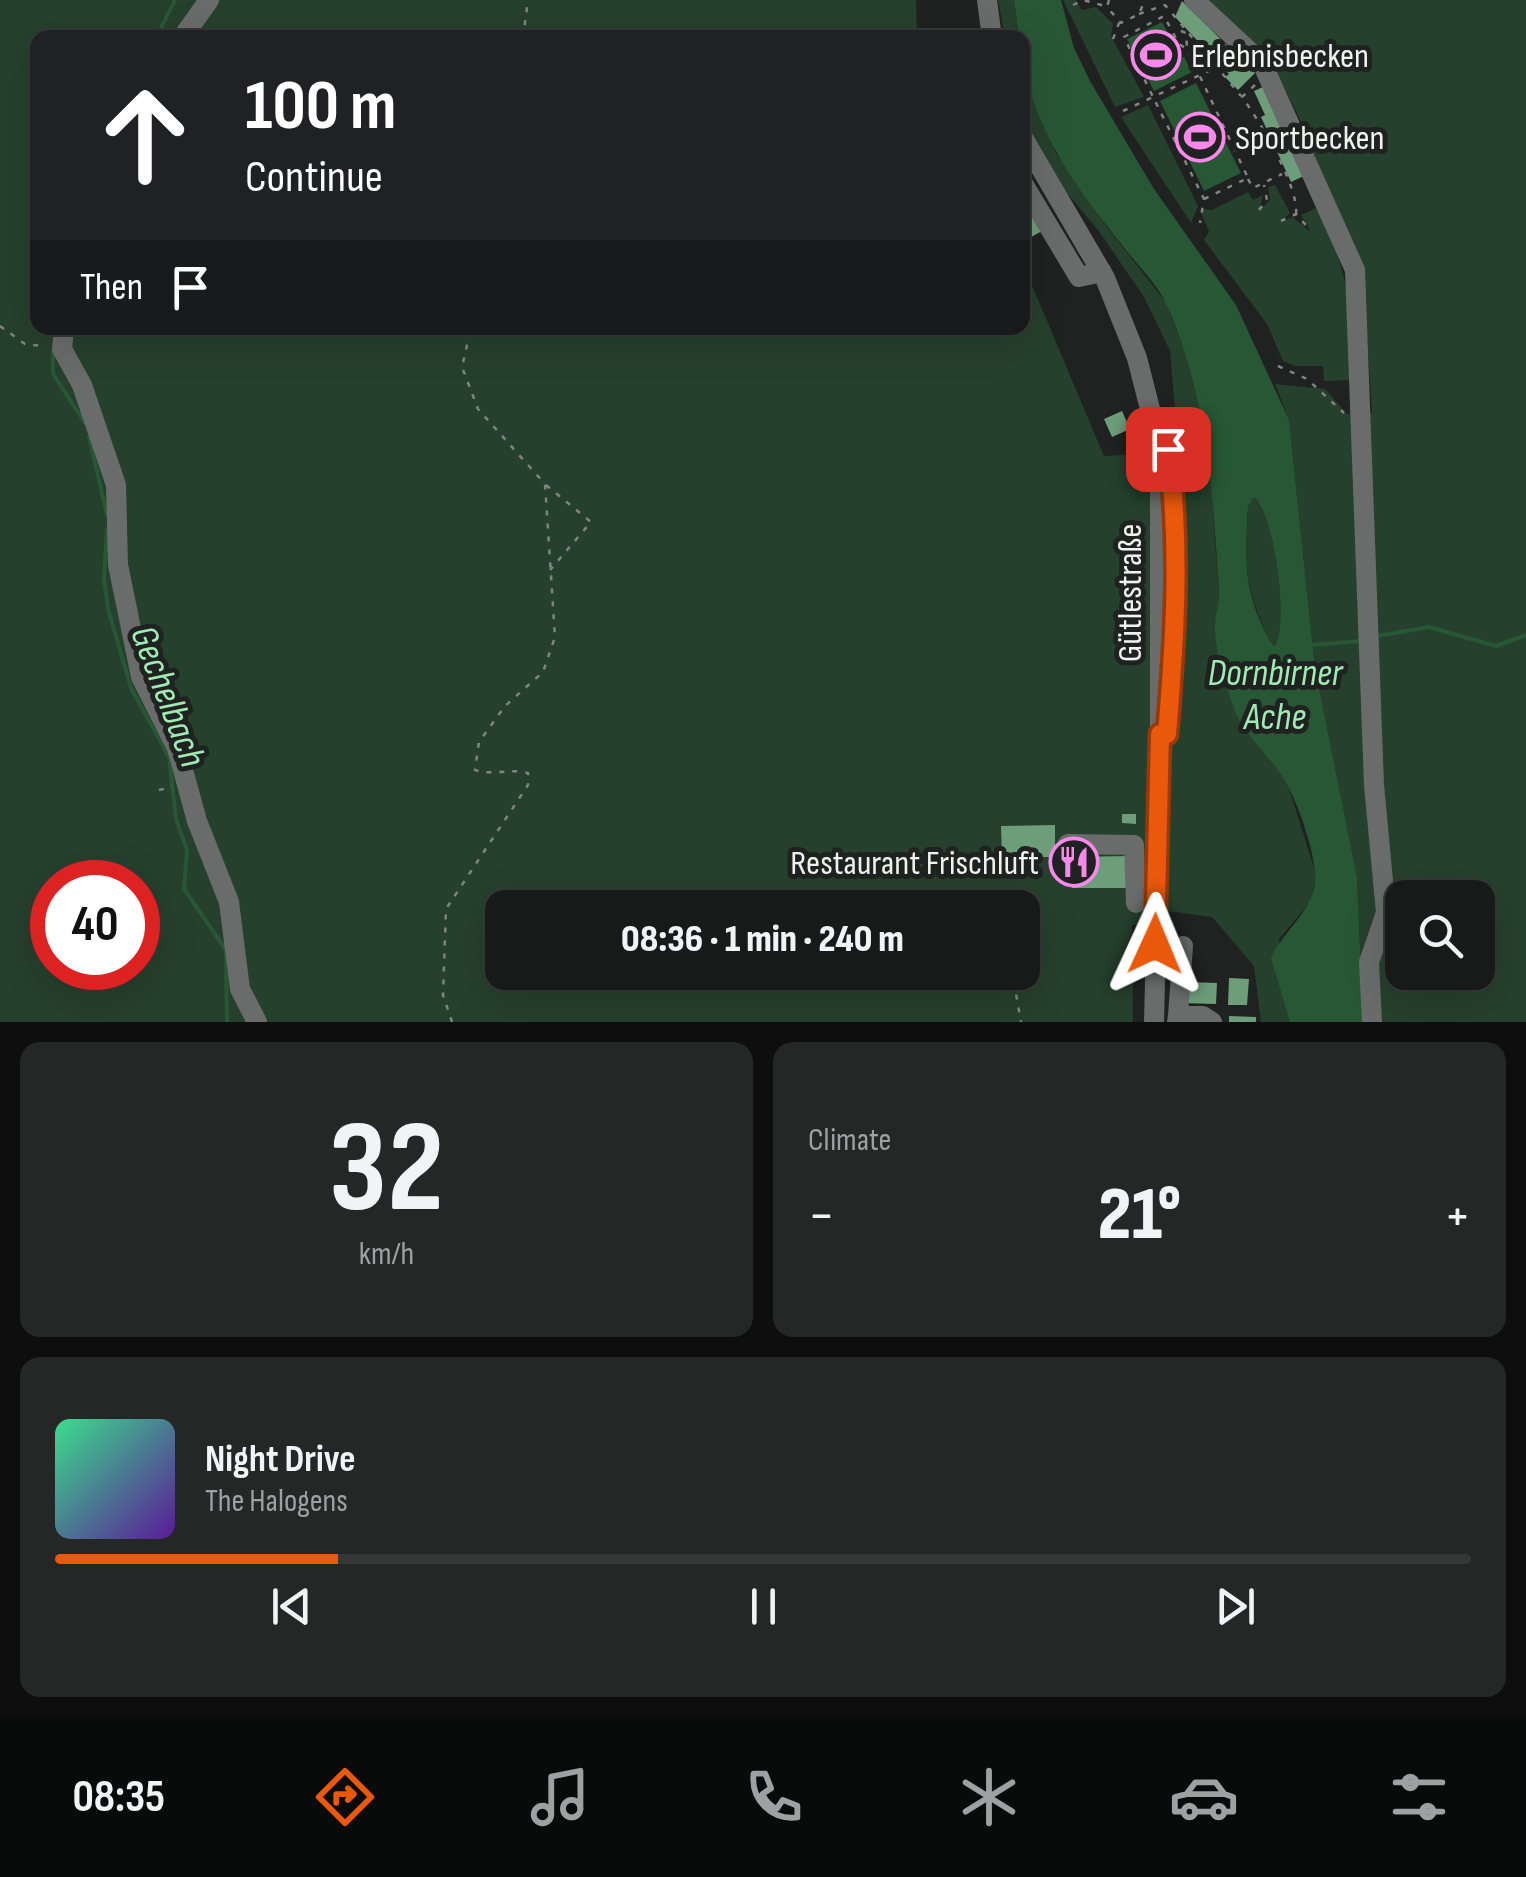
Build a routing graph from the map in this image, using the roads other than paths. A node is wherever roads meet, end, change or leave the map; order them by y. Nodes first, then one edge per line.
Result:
1 (208, 0) edge
2 (986, 0) edge
3 (1194, 0) edge
4 (187, 30) edge
5 (991, 30) edge
6 (1030, 149) edge
7 (1030, 195) edge
8 (1102, 272) junction
9 (63, 335) edge
10 (1068, 844) dead end
11 (1136, 903) dead end
12 (1183, 946) dead end
13 (1177, 1019) edge
14 (257, 1022) edge
15 (1154, 1022) edge
16 (1212, 1022) edge
17 (1372, 1022) edge

1 - 4 street
2 - 5 street
3 - 17 street
6 - 8 street, Gütlestraße
7 - 8 street
8 - 15 street, Gütlestraße
9 - 14 street
10 - 11 street
12 - 13 street
13 - 16 street

